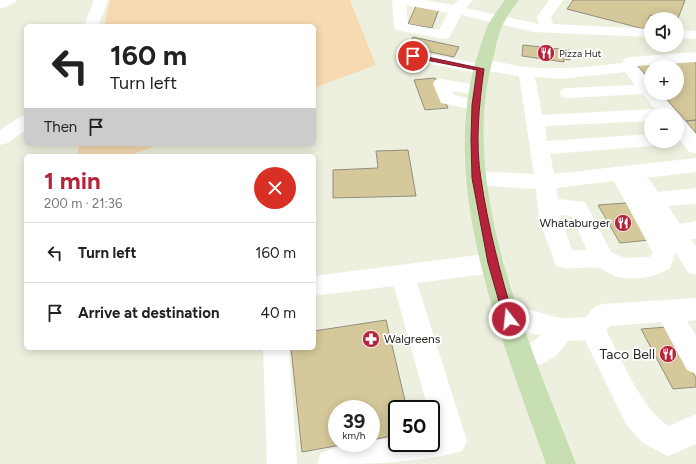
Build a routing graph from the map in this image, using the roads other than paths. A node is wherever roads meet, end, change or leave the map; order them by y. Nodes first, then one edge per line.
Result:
1 (10, 0) edge
2 (101, 0) edge
3 (400, 0) edge
4 (512, 0) edge
5 (556, 0) edge
6 (438, 3) edge
7 (0, 5) edge
8 (461, 5) edge
9 (498, 20) junction
10 (92, 24) edge
11 (547, 29) junction
12 (644, 33) edge
13 (684, 34) edge
14 (696, 34) edge
15 (413, 56) dead end
16 (696, 58) edge
17 (481, 67) junction
18 (629, 67) junction
19 (526, 71) junction
20 (561, 74) junction
21 (644, 84) edge
22 (644, 89) edge
23 (568, 93) junction
24 (657, 100) edge
25 (663, 108) edge
26 (578, 118) junction
27 (534, 121) junction
28 (24, 123) edge
29 (644, 125) edge
30 (0, 139) edge
31 (644, 140) edge
32 (539, 148) junction
33 (696, 165) edge
34 (626, 172) junction
35 (476, 178) junction
36 (545, 182) junction
37 (696, 196) edge
38 (652, 200) junction
39 (548, 206) junction
40 (696, 230) edge
41 (675, 234) junction
42 (603, 259) junction
43 (493, 263) junction
44 (696, 265) edge
45 (403, 274) junction
46 (316, 286) edge
47 (696, 309) edge
48 (668, 311) junction
49 (509, 319) junction
50 (592, 328) junction
51 (562, 330) junction
52 (276, 350) edge
53 (523, 360) junction
54 (696, 361) edge
55 (696, 429) edge
56 (282, 464) edge
57 (332, 464) edge
58 (561, 464) edge

1 - 7 street
2 - 10 street
3 - 6 street
3 - 8 street
4 - 9 main road
5 - 11 street
6 - 8 street
8 - 9 street
9 - 11 street
9 - 17 main road
11 - 12 street
13 - 14 street
15 - 17 street
16 - 18 street
17 - 19 street
17 - 35 main road
18 - 20 street
18 - 21 street
19 - 20 street
19 - 27 street
20 - 23 street
22 - 23 street
23 - 26 street
24 - 25 street
26 - 27 street
26 - 29 street
27 - 32 street
28 - 30 street
31 - 32 street
32 - 36 street
33 - 34 street
34 - 36 street
34 - 38 street
34 - 42 street
35 - 36 street
35 - 43 main road
36 - 39 street
37 - 38 street
38 - 41 street
39 - 42 street
39 - 42 street
40 - 41 street
41 - 44 street
43 - 45 street
43 - 49 main road
45 - 46 street
45 - 57 street
47 - 48 street
48 - 50 street
48 - 54 street
49 - 51 street
49 - 53 main road
50 - 51 street
50 - 55 street
51 - 53 street
52 - 56 street
53 - 58 main road

